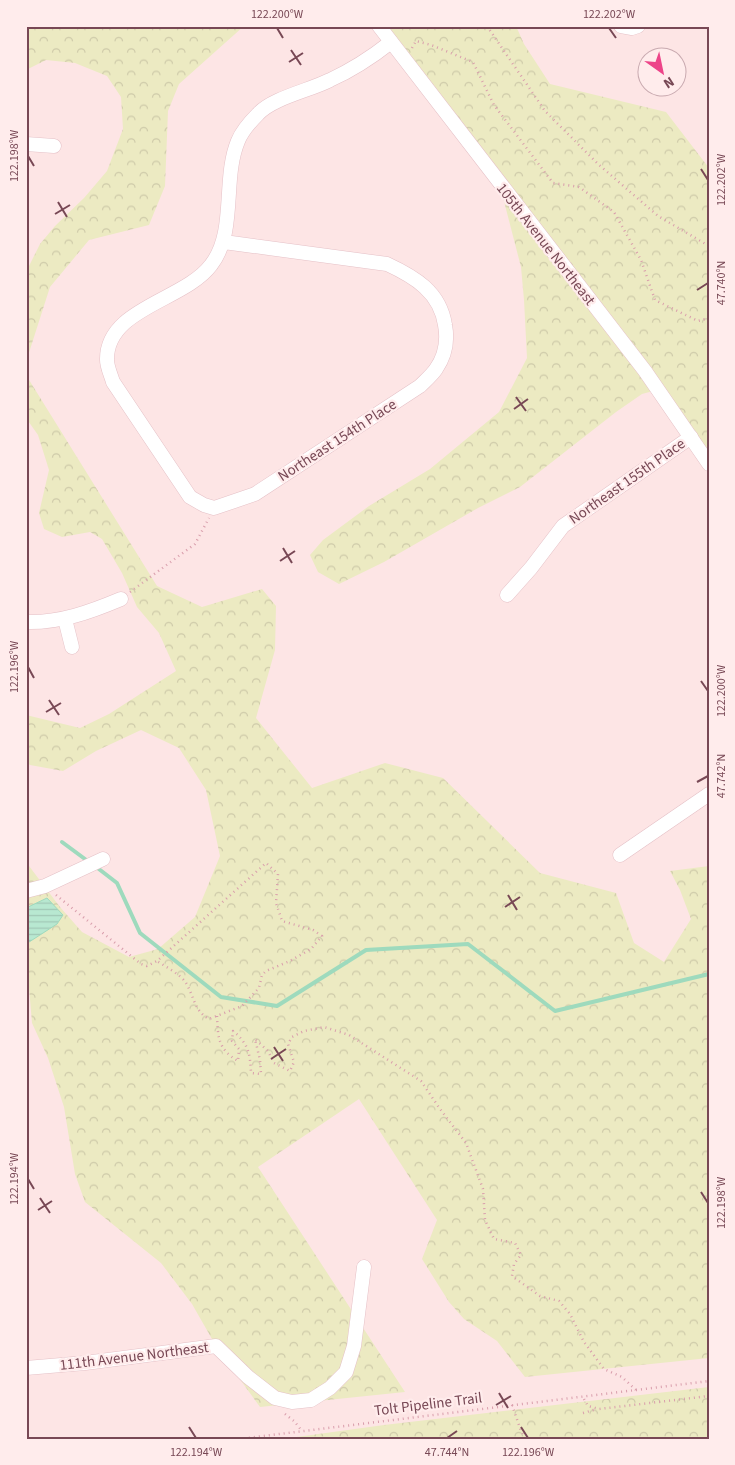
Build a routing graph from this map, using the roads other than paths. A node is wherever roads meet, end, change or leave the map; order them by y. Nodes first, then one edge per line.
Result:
1 (380, 26) edge
2 (621, 26) edge
3 (638, 26) edge
4 (391, 42) junction
5 (26, 144) edge
6 (54, 146) dead end
7 (224, 242) junction
8 (691, 437) junction
9 (709, 464) edge
10 (507, 595) dead end
11 (121, 599) road end
12 (64, 619) junction
13 (26, 622) edge
14 (72, 647) dead end
15 (709, 794) edge
16 (620, 855) dead end
17 (103, 859) dead end
18 (26, 891) edge
19 (364, 1267) dead end
20 (26, 1368) edge

1 - 4 street, 105th Avenue Northeast
2 - 3 street
4 - 7 street
4 - 8 street, 105th Avenue Northeast
5 - 6 street
7 - 7 street, Northeast 154th Place
8 - 9 street, 105th Avenue Northeast
8 - 10 street, Northeast 155th Place
11 - 12 street
12 - 13 street
12 - 14 street
15 - 16 street
17 - 18 street
19 - 20 street, 111th Avenue Northeast

